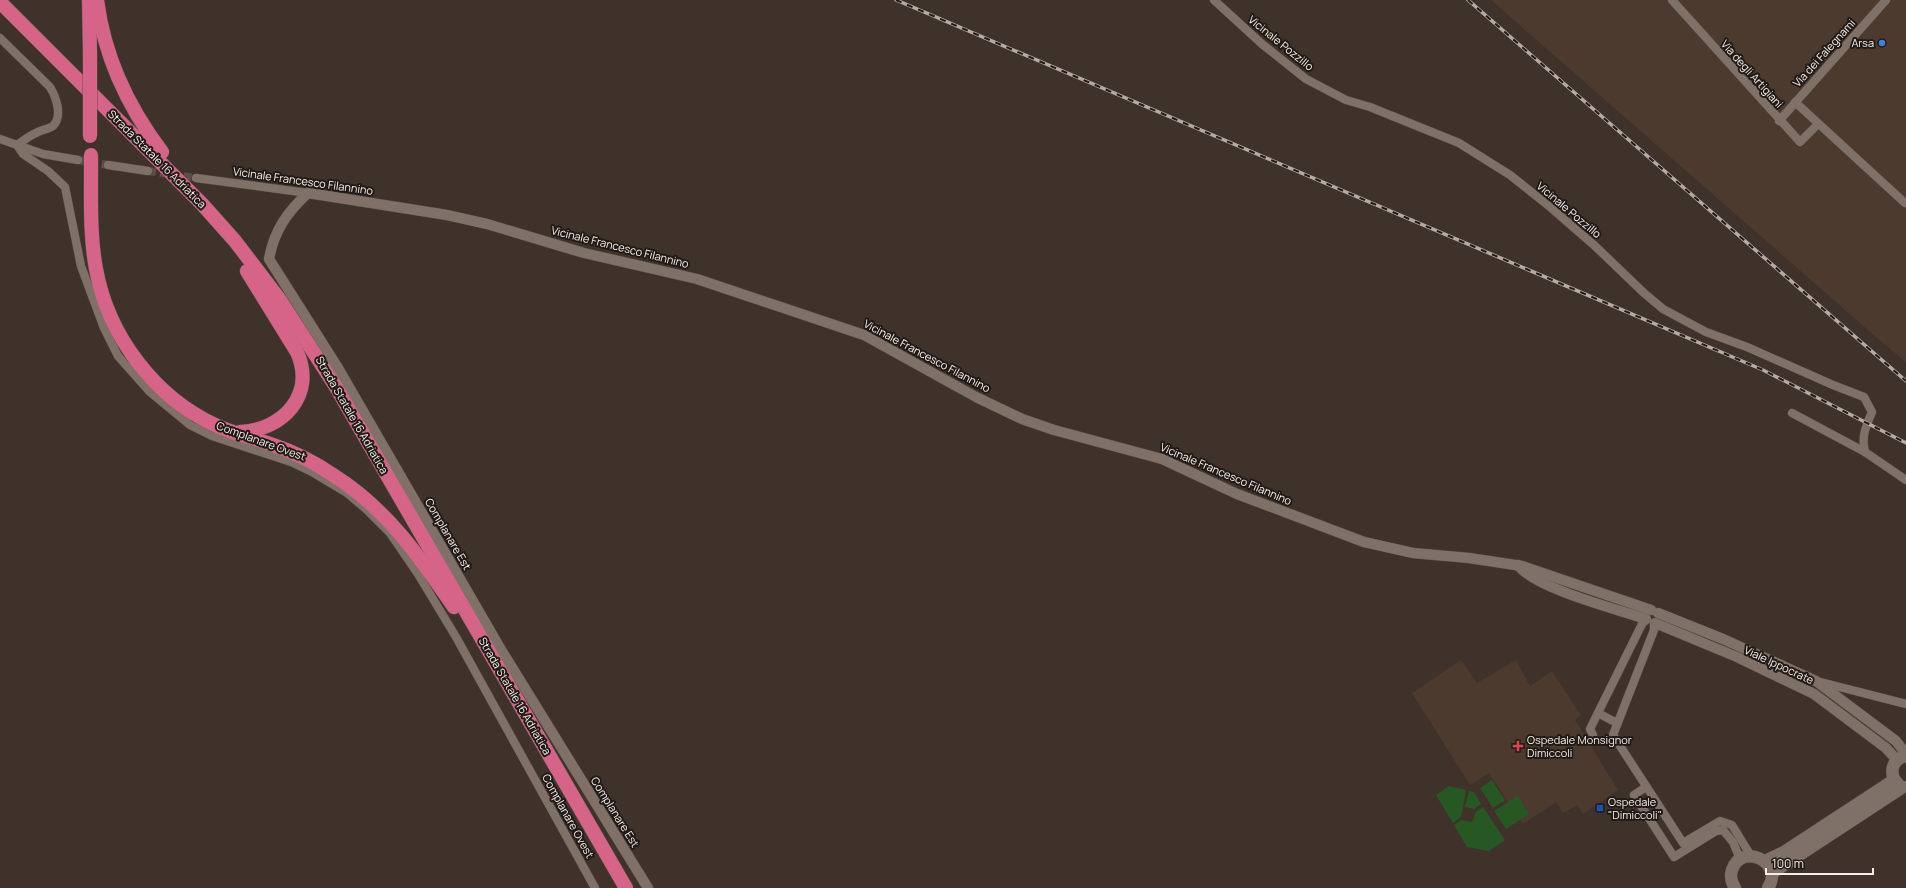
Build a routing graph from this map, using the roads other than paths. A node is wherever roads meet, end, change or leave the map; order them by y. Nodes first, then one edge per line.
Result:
1 (89, 0) edge
2 (96, 0) edge
3 (1214, 0) edge
4 (1672, 0) edge
5 (1886, 0) edge
6 (0, 2) edge
7 (0, 14) edge
8 (0, 38) edge
9 (1795, 102) junction
10 (1779, 120) junction
11 (1818, 124) junction
12 (0, 139) edge
13 (17, 145) junction
14 (84, 158) junction
15 (108, 165) tunnel mouth
16 (148, 171) tunnel mouth
17 (196, 178) tunnel mouth
18 (308, 193) junction
19 (1905, 203) edge
20 (202, 204) junction
21 (247, 271) junction
22 (1792, 413) dead end
23 (234, 432) junction
24 (1865, 452) junction
25 (1906, 480) edge
26 (1518, 565) joint
27 (454, 608) junction
28 (1651, 618) junction
29 (1816, 681) junction
30 (1865, 695) junction
31 (1906, 704) edge
32 (1854, 711) junction
33 (1598, 714) junction
34 (1618, 721) junction
35 (1593, 735) dead end
36 (1903, 756) edge
37 (1901, 785) edge
38 (1646, 787) junction
39 (591, 837) junction
40 (1746, 857) junction
41 (1765, 861) junction
42 (1772, 873) junction
43 (595, 888) edge
44 (615, 888) edge
45 (626, 888) edge
46 (648, 888) edge
47 (1735, 888) edge
48 (1768, 888) edge

1 - 14 highway, bridge
2 - 20 highway
3 - 24 street, Vicinale Pozzillo
4 - 10 street, Via degli Artigiani
5 - 9 street, Via dei Falegnami
6 - 20 highway, Strada Statale 16 Adriatica
7 - 21 highway, Strada Statale 16 Adriatica
8 - 13 street
9 - 10 street, Via dei Falegnami
9 - 11 street
10 - 11 street, Via degli Artigiani
11 - 19 street
12 - 13 street
13 - 14 street
13 - 43 street, Complanare Ovest
14 - 23 highway, bridge
15 - 16 street
17 - 18 street, Vicinale Francesco Filannino
18 - 26 street, Vicinale Francesco Filannino
18 - 46 street, Complanare Est
20 - 39 highway, Strada Statale 16 Adriatica
21 - 23 highway
21 - 27 highway, Strada Statale 16 Adriatica
22 - 24 street
23 - 27 highway
24 - 25 street
26 - 28 street, Viale Ippocrate
27 - 39 highway, Strada Statale 16 Adriatica
28 - 29 street, Viale Ippocrate
28 - 33 street
28 - 34 street
28 - 36 street, Viale Ippocrate
29 - 30 street
29 - 32 street, Viale Ippocrate
30 - 31 street
30 - 32 street
32 - 36 street, Viale Ippocrate
33 - 34 street
33 - 35 street
34 - 38 street
36 - 37 main road
37 - 41 main road
37 - 42 main road
38 - 40 street
38 - 40 street
39 - 44 highway, Strada Statale 16 Adriatica
39 - 45 highway, Strada Statale 16 Adriatica
40 - 41 main road
40 - 47 main road
41 - 42 main road
42 - 48 main road

